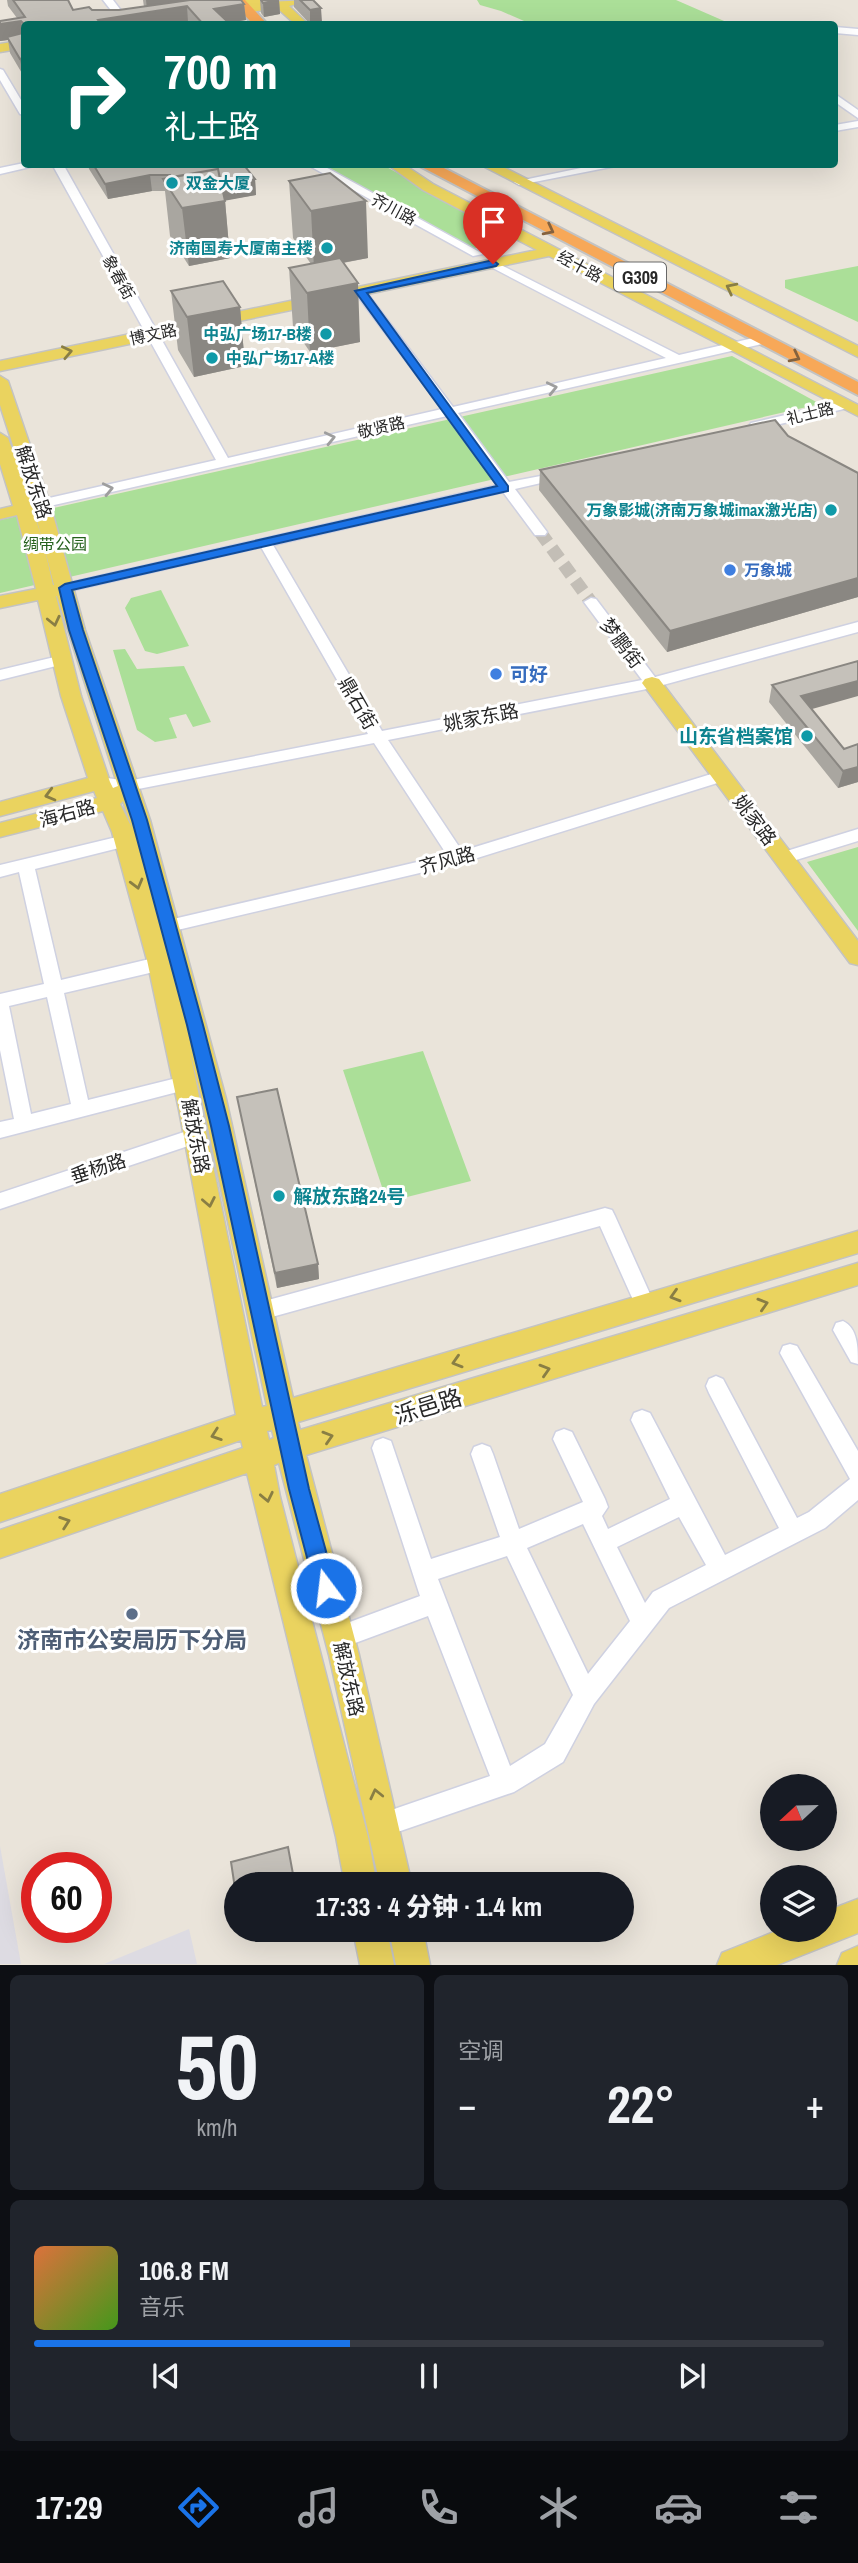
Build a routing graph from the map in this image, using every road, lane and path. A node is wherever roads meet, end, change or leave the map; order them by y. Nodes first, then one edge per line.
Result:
1 (108, 0) edge
2 (306, 0) edge
3 (257, 3) edge
4 (216, 10) edge
5 (140, 18) edge
6 (118, 21) edge
7 (124, 21) edge
8 (266, 21) edge
9 (296, 21) edge
10 (838, 30) edge
11 (858, 32) edge
12 (21, 36) edge
13 (0, 40) edge
14 (21, 44) edge
15 (0, 48) edge
16 (0, 72) edge
17 (838, 99) edge
18 (21, 106) edge
19 (858, 115) edge
20 (858, 124) edge
21 (838, 127) edge
22 (21, 167) edge
23 (59, 168) edge
24 (318, 168) edge
25 (399, 168) edge
26 (431, 168) edge
27 (461, 168) edge
28 (493, 168) edge
29 (552, 168) edge
30 (598, 168) edge
31 (0, 171) edge
32 (563, 174) junction
33 (519, 182) junction
34 (535, 242) junction
35 (552, 251) junction
36 (477, 254) junction
37 (493, 264) junction
38 (360, 291) junction
39 (147, 328) junction
40 (762, 340) junction
41 (734, 346) junction
42 (0, 351) edge
43 (858, 352) edge
44 (677, 359) junction
45 (0, 366) edge
46 (858, 371) edge
47 (0, 381) edge
48 (858, 389) edge
49 (855, 407) edge
50 (447, 412) junction
51 (735, 431) edge
52 (0, 439) edge
53 (224, 462) junction
54 (572, 471) edge
55 (504, 488) junction
56 (21, 509) edge
57 (540, 532) tunnel mouth
58 (265, 543) junction
59 (56, 590) junction
60 (0, 602) edge
61 (591, 602) tunnel mouth
62 (858, 628) edge
63 (63, 660) junction
64 (0, 675) edge
65 (652, 683) junction
66 (378, 737) junction
67 (721, 776) junction
68 (113, 790) junction
69 (0, 809) edge
70 (0, 830) edge
71 (858, 835) edge
72 (125, 841) junction
73 (458, 858) junction
74 (783, 858) junction
75 (26, 865) junction
76 (0, 871) edge
77 (169, 926) junction
78 (858, 957) edge
79 (159, 964) junction
80 (54, 989) junction
81 (0, 1004) edge
82 (185, 1083) junction
83 (81, 1109) junction
84 (24, 1124) junction
85 (0, 1130) edge
86 (196, 1136) junction
87 (0, 1201) edge
88 (858, 1242) edge
89 (858, 1274) edge
90 (645, 1305) junction
91 (261, 1311) junction
92 (843, 1330) dead end
93 (790, 1353) dead end
94 (858, 1356) edge
95 (716, 1386) dead end
96 (283, 1414) junction
97 (642, 1420) dead end
98 (252, 1423) junction
99 (564, 1439) dead end
100 (383, 1448) dead end
101 (290, 1449) junction
102 (482, 1454) dead end
103 (259, 1456) junction
104 (858, 1472) edge
105 (858, 1486) edge
106 (684, 1504) junction
107 (0, 1508) edge
108 (588, 1511) junction
109 (793, 1533) junction
110 (513, 1543) junction
111 (602, 1543) junction
112 (0, 1544) edge
113 (721, 1570) junction
114 (426, 1572) junction
115 (434, 1602) junction
116 (643, 1623) junction
117 (339, 1637) junction
118 (586, 1696) junction
119 (506, 1783) junction
120 (383, 1825) junction
121 (359, 1872) edge
122 (393, 1872) edge
123 (858, 1916) edge
124 (837, 1924) edge
125 (372, 1942) edge
126 (409, 1942) edge
127 (792, 1942) edge
128 (377, 1965) edge
129 (414, 1965) edge
130 (734, 1965) edge

1 - 6 street
2 - 3 main road
3 - 4 main road
3 - 8 highway
3 - 9 main road
5 - 7 main road
10 - 11 street
12 - 13 main road
14 - 15 main road
16 - 18 street
17 - 19 street
20 - 21 street
22 - 31 street
23 - 39 street, 象春街
24 - 36 street, 齐川路
25 - 34 main road, 经十路
26 -> 40 highway, 经十路 / G309
27 - 46 highway, 经十路 / G309
28 - 33 main road
29 - 32 street
30 - 32 street
32 - 33 street
43 -> 33 main road
34 - 35 main road, 经十路
34 - 36 main road, 博文路
35 - 37 main road, 博文路
35 - 41 main road, 经十路
36 - 39 main road, 博文路
37 - 38 main road, 博文路
37 - 44 street
38 - 39 main road, 博文路
38 - 50 street
39 - 42 main road, 博文路
45 -> 39 main road, 博文路
39 - 53 street, 象春街
40 - 41 street, 敬贤路
40 -> 48 highway, 经十路 / G309
41 - 44 street, 敬贤路
41 - 49 main road, 经十路
50 -> 44 street, 敬贤路
47 - 56 main road, 解放东路
49 - 51 street, 礼士路
53 -> 50 street, 敬贤路
50 - 55 street
52 - 56 main road, 解放东路
56 -> 53 street, 敬贤路
54 - 55 street
55 - 57 street
55 - 58 street
56 - 59 main road, 解放东路
58 - 59 street
58 - 66 street, 鼎石街
59 - 60 main road
59 -> 63 main road, 解放东路
59 - 68 main road, 解放东路
61 - 65 street, 梦鹏街
62 - 65 street, 姚家东路
63 - 64 street
63 - 68 main road, 解放东路
65 - 66 street, 姚家东路
65 - 67 main road, 姚家路
66 - 68 street, 姚家东路
66 - 73 street, 鼎石街
67 - 73 street, 齐风路
67 - 74 main road, 姚家路
68 -> 69 main road, 海右路
68 - 70 main road, 海右路
68 - 72 main road, 解放东路
68 - 77 main road, 解放东路
71 - 74 street
72 - 75 street
72 -> 79 main road, 解放东路
73 - 77 street, 齐风路
74 - 78 main road, 姚家路
75 - 76 street
75 - 80 street
77 - 91 main road, 解放东路
79 - 80 street
79 - 82 main road, 解放东路
80 - 81 street
80 - 83 street
81 - 84 street
82 - 83 street
82 - 86 main road, 解放东路
83 - 84 street
84 - 85 street
86 - 87 street, 垂杨路
86 -> 98 main road, 解放东路
88 -> 90 main road, 泺邑路
101 -> 89 main road, 泺邑路
90 - 91 street
90 -> 96 main road, 泺邑路
91 - 96 main road, 解放东路
92 - 94 street
93 - 104 street
95 - 109 street
96 - 98 main road, 泺邑路
96 - 101 main road, 解放东路
97 - 106 street
98 - 103 main road, 解放东路
98 -> 107 main road, 泺邑路
99 - 108 street
100 - 114 street
101 - 103 main road, 泺邑路
101 - 117 main road, 解放东路
102 - 110 street
112 -> 103 main road, 泺邑路
103 -> 121 main road, 解放东路
105 - 109 street
106 - 111 street
106 - 113 street
108 - 110 street
108 - 111 street
109 - 113 street
110 - 114 street
110 - 118 street
111 - 116 street
113 - 116 street
114 - 115 street
115 - 117 street
115 - 119 street
116 - 118 street
120 -> 117 main road, 解放东路
118 - 119 street
119 - 120 street
120 - 122 main road, 解放东路
123 - 124 main road
125 - 128 main road
126 - 129 main road
127 - 130 main road

